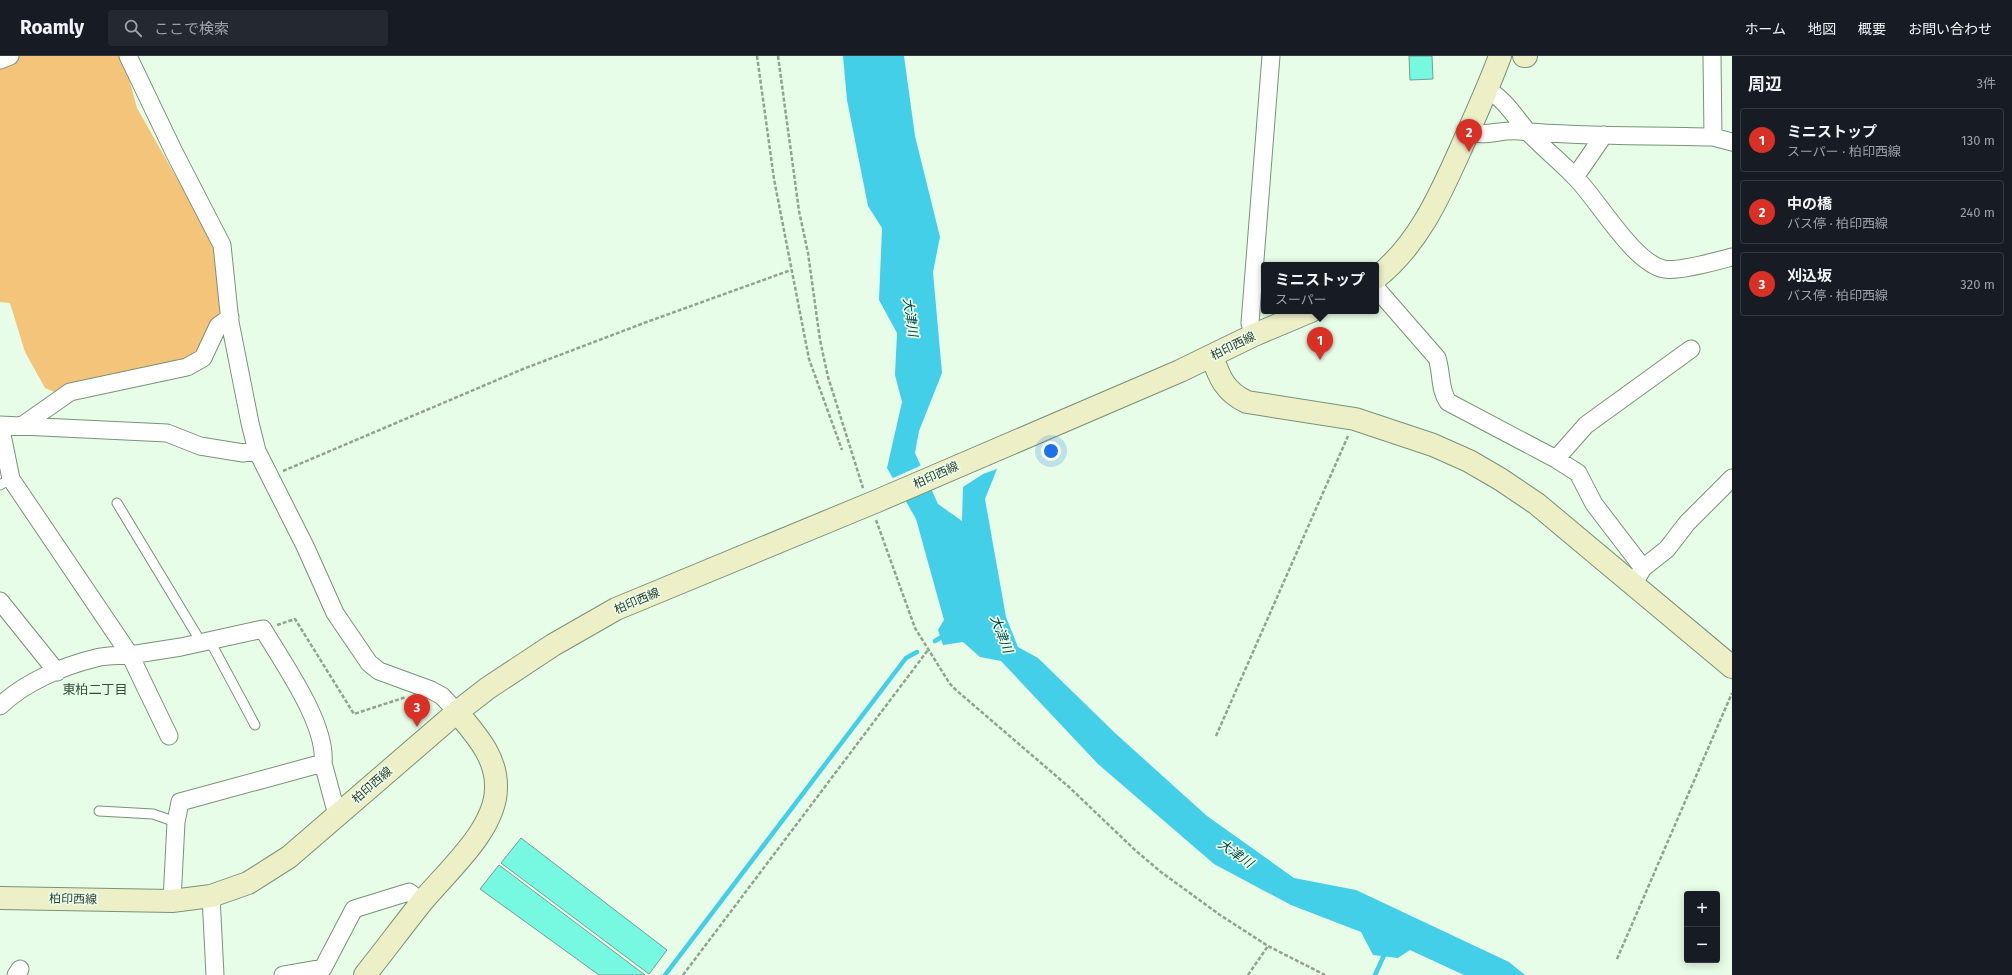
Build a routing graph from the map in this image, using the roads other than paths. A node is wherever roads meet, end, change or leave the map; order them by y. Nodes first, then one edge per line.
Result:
1 (10, 56) edge
2 (128, 56) edge
3 (1271, 56) edge
4 (1500, 56) edge
5 (1712, 56) edge
6 (0, 60) edge
7 (1486, 89) junction
8 (1468, 131) junction
9 (1529, 132) junction
10 (1604, 135) junction
11 (1713, 137) junction
12 (1732, 142) edge
13 (1575, 177) junction
14 (1732, 257) edge
15 (1379, 275) edge
16 (1379, 292) edge
17 (1304, 314) edge
18 (230, 317) junction
19 (1254, 335) junction
20 (1691, 349) dead end
21 (1212, 356) junction
22 (0, 425) edge
23 (23, 425) junction
24 (257, 451) junction
25 (1556, 459) junction
26 (1732, 478) edge
27 (5, 482) edge
28 (117, 503) dead end
29 (1638, 577) junction
30 (0, 601) edge
31 (206, 642) junction
32 (130, 655) junction
33 (1732, 667) edge
34 (57, 672) junction
35 (0, 706) edge
36 (457, 712) junction
37 (255, 725) dead end
38 (169, 736) dead end
39 (323, 763) junction
40 (100, 811) dead end
41 (337, 815) junction
42 (176, 822) junction
43 (211, 896) junction
44 (0, 898) edge
45 (172, 901) junction
46 (422, 902) junction
47 (215, 975) edge
48 (283, 975) edge
49 (366, 975) edge

1 - 6 street
2 - 18 street
3 - 19 street
4 - 7 main road
5 - 11 street
7 - 8 main road
7 - 9 street
8 - 9 street
8 - 15 main road
9 - 10 street
9 - 13 street
10 - 11 street
10 - 13 street
11 - 12 street
13 - 14 street
16 - 25 street
17 - 19 main road, 柏印西線
18 - 23 street
18 - 24 street
19 - 21 main road, 柏印西線
20 - 25 street
21 - 29 main road
21 - 36 main road, 柏印西線
22 - 23 street
22 - 27 street
23 - 24 street
24 - 36 street
25 - 29 street
26 - 29 street
27 - 32 street
28 - 31 lane
29 - 33 main road
30 - 34 street
31 - 32 street
31 - 37 lane
31 - 39 street
32 - 34 street
32 - 38 street
34 - 35 street
36 - 41 main road, 柏印西線
36 - 46 main road
39 - 41 street
39 - 42 street
40 - 42 lane
41 - 43 main road, 柏印西線
42 - 45 street
43 - 45 main road, 柏印西線
43 - 47 street
44 - 45 main road, 柏印西線
46 - 48 street
46 - 49 main road

